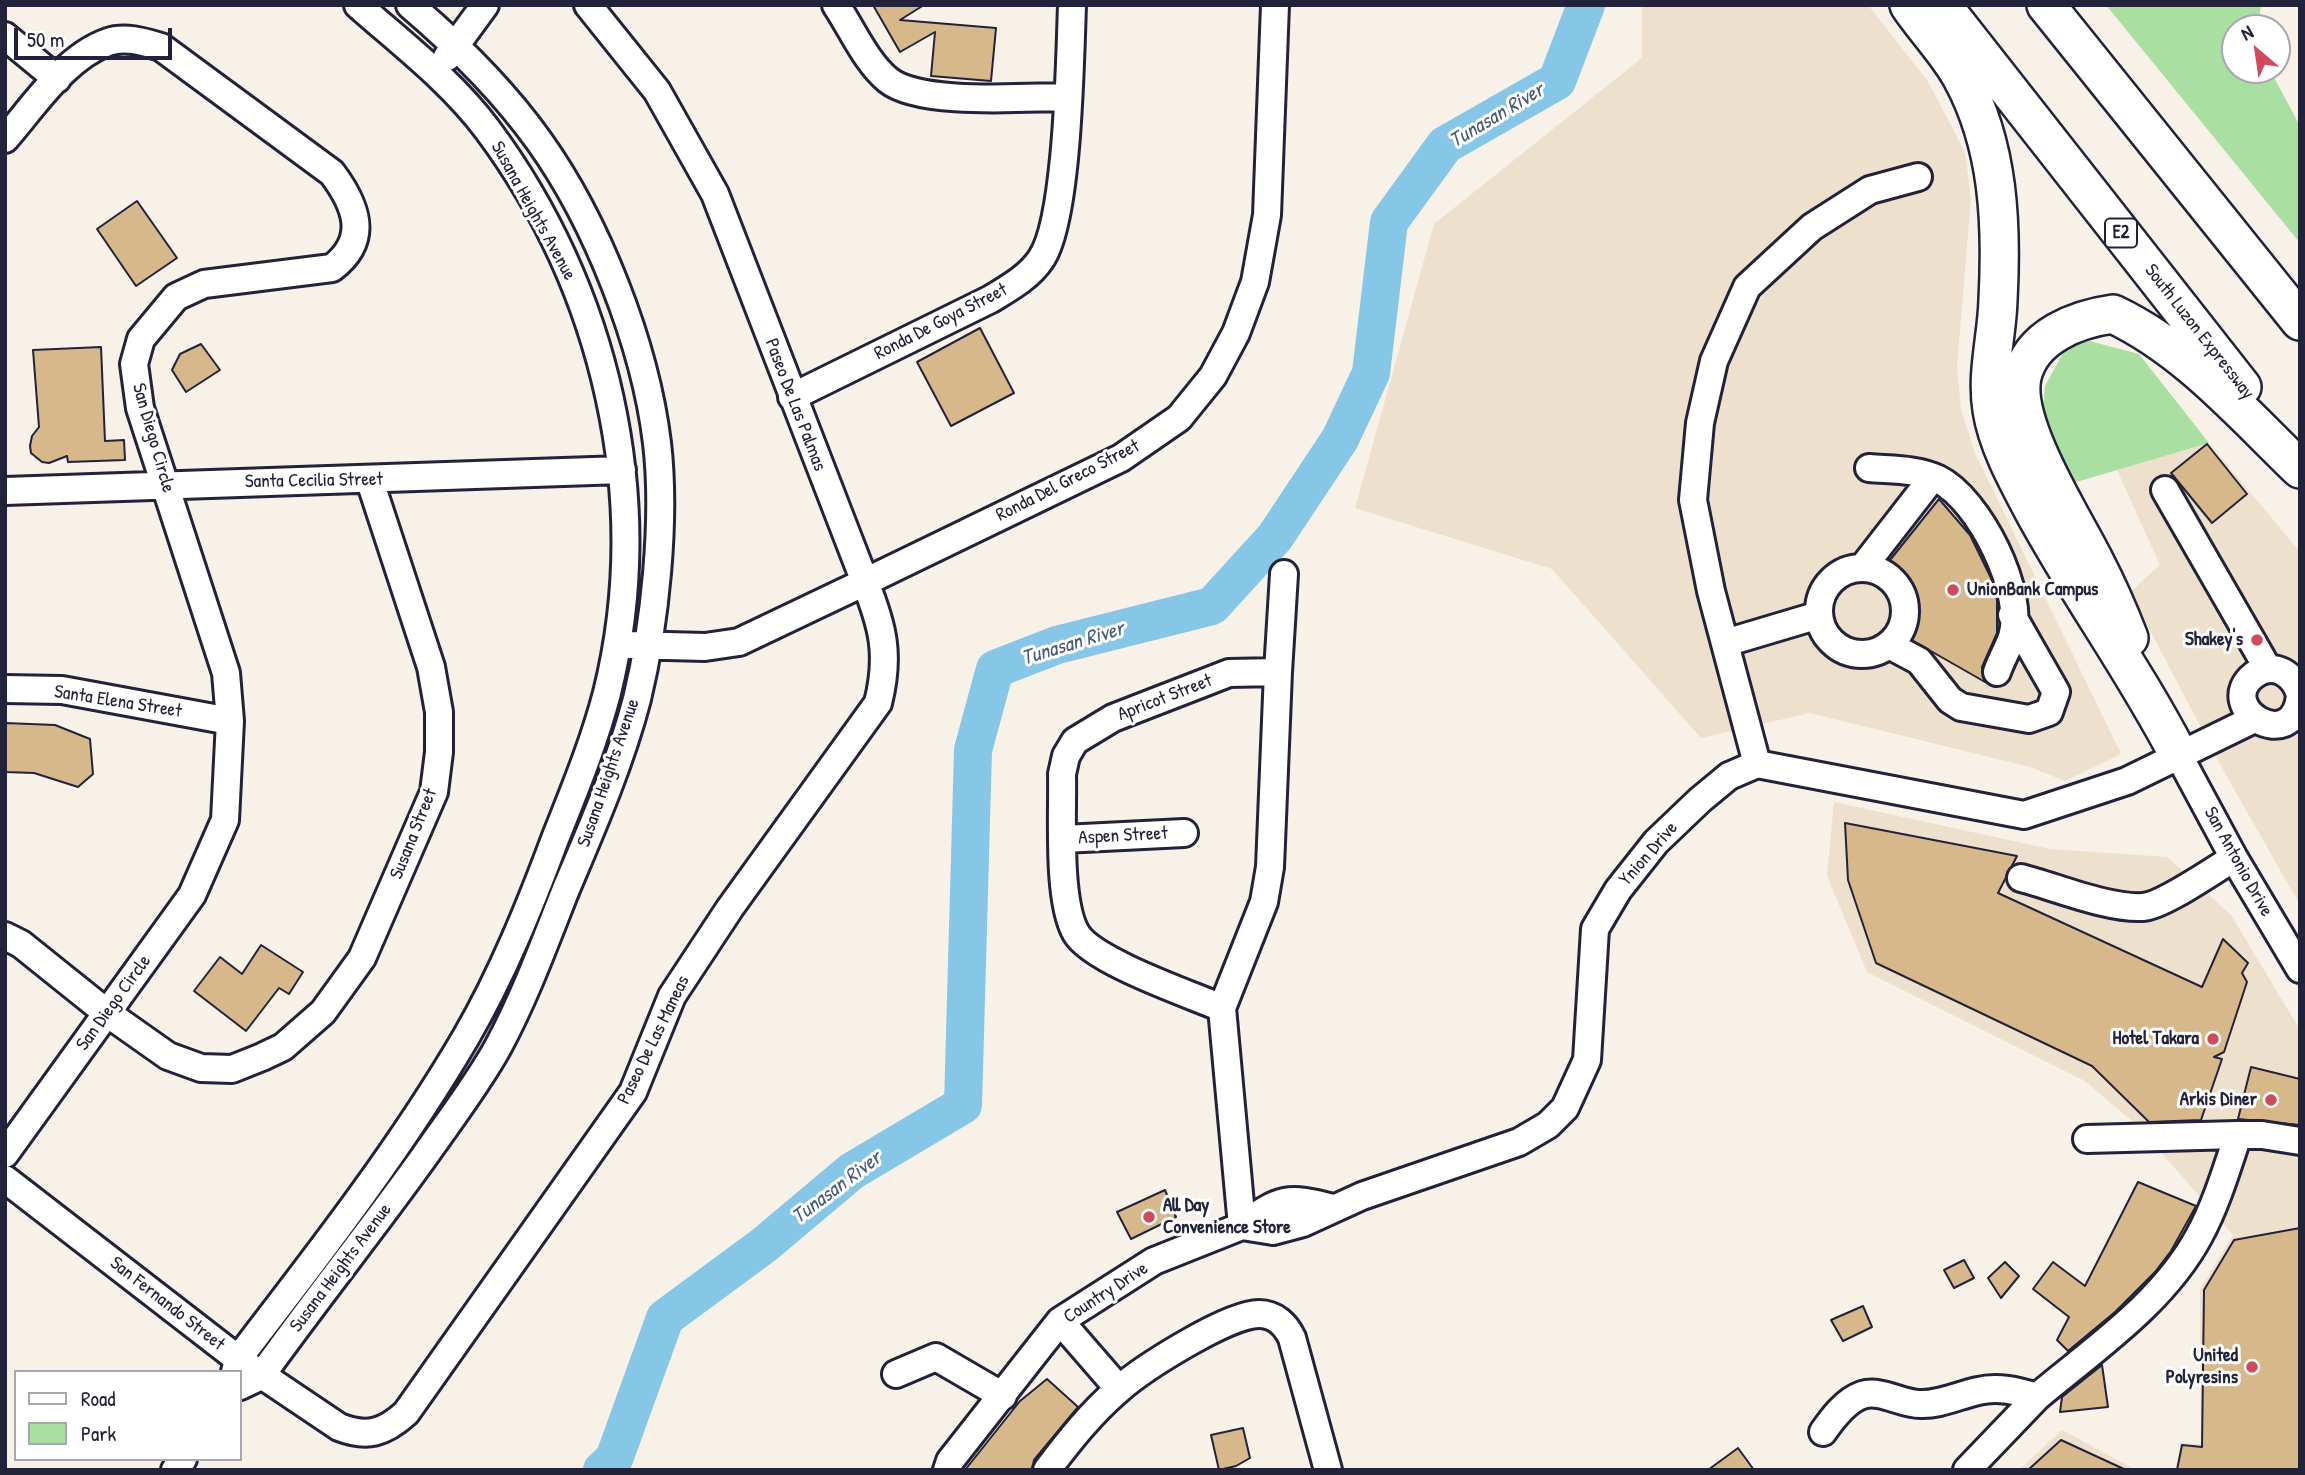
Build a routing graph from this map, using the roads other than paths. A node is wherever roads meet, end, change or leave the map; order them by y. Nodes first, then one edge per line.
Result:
1 (358, 5) edge
2 (410, 5) edge
3 (485, 5) edge
4 (588, 5) edge
5 (836, 5) edge
6 (1072, 5) edge
7 (1275, 5) edge
8 (1909, 5) edge
9 (1942, 5) edge
10 (2046, 5) edge
11 (2078, 5) edge
12 (5, 36) edge
13 (457, 45) junction
14 (434, 72) junction
15 (57, 79) junction
16 (1068, 97) junction
17 (5, 139) edge
18 (1917, 177) dead end
19 (2192, 184) junction
20 (2300, 321) edge
21 (792, 397) junction
22 (2300, 460) edge
23 (1869, 468) dead end
24 (2300, 469) edge
25 (622, 470) junction
26 (1933, 477) junction
27 (370, 481) junction
28 (165, 484) junction
29 (2165, 490) dead end
30 (5, 491) edge
31 (1863, 567) junction
32 (1284, 574) dead end
33 (865, 582) junction
34 (1819, 615) junction
35 (2012, 615) junction
36 (1725, 643) junction
37 (617, 645) junction
38 (1889, 645) junction
39 (647, 646) junction
40 (2268, 669) junction
41 (1278, 672) junction
42 (1997, 672) dead end
43 (5, 689) edge
44 (2300, 695) edge
45 (2158, 714) junction
46 (2254, 719) junction
47 (230, 721) junction
48 (2178, 754) junction
49 (1757, 764) junction
50 (1184, 833) dead end
51 (1063, 839) junction
52 (2234, 858) junction
53 (2021, 878) dead end
54 (5, 936) edge
55 (2300, 969) edge
56 (1222, 1008) junction
57 (107, 1013) junction
58 (2238, 1135) junction
59 (2087, 1139) dead end
60 (2300, 1141) edge
61 (5, 1154) edge
62 (5, 1179) edge
63 (1333, 1208) junction
64 (1242, 1226) junction
65 (1288, 1228) joint
66 (1060, 1321) junction
67 (239, 1370) edge
68 (243, 1373) edge
69 (896, 1374) dead end
70 (1119, 1389) junction
71 (1003, 1396) junction
72 (2037, 1397) junction
73 (1823, 1432) dead end
74 (373, 1434) joint
75 (947, 1470) edge
76 (1047, 1470) edge
77 (1328, 1470) edge
78 (1967, 1470) edge

1 - 14 street, Susana Heights Avenue
2 - 13 street, Susana Heights Avenue
3 - 13 street
4 - 21 street, Paseo De Las Palmas
5 - 16 street
6 - 16 street, Ronda De Goya Street
7 - 33 street, Ronda Del Greco Street
8 - 45 highway
9 - 22 highway, South Luzon Expressway / E2
10 - 19 highway
11 - 19 highway
12 - 15 street
13 - 14 street
13 - 39 street, Susana Heights Avenue
14 - 25 street, Susana Heights Avenue
15 - 17 street, San Diego Circle
15 - 28 street, San Diego Circle
16 - 21 street, Ronda De Goya Street
18 - 36 street
19 - 20 highway
21 - 33 street, Paseo De Las Palmas
23 - 26 street
24 - 45 highway
25 - 27 street, Santa Cecilia Street
25 - 37 street, Susana Heights Avenue
26 - 31 street
26 - 35 street
27 - 28 street, Santa Cecilia Street
27 - 57 street, Susana Street
28 - 30 street, Santa Cecilia Street
28 - 47 street, San Diego Circle
29 - 40 street
31 - 34 street
31 - 38 street
32 - 41 street
33 - 39 street
33 - 74 street, Paseo De Las Maneas
34 - 36 street
34 - 38 street
35 - 38 street
35 - 42 street
36 - 49 street
37 - 39 street
37 - 68 street, Susana Heights Avenue
39 - 68 street, Susana Heights Avenue
40 - 44 street
40 - 46 street
41 - 51 street, Apricot Street
41 - 56 street
43 - 47 street, Santa Elena Street
44 - 46 street
45 - 48 highway
46 - 48 street
47 - 57 street, San Diego Circle
48 - 49 street
48 - 52 street, San Antonio Drive
49 - 63 street, Ynion Drive
50 - 51 street, Aspen Street
51 - 56 street, Apricot Street
52 - 53 street
52 - 55 street, San Antonio Drive
54 - 57 street, Susana Street
56 - 64 street
57 - 61 street, San Diego Circle
58 - 59 street
58 - 60 street
58 - 72 street
62 - 67 street, San Fernando Street
63 - 64 street
63 - 65 street, Ynion Drive
64 - 65 street, Country Drive
64 - 66 street, Country Drive
66 - 70 street
66 - 71 street, Country Drive
68 - 74 street, San Fernando Street
69 - 71 street
70 - 76 street
70 - 77 street
71 - 75 street, Country Drive
72 - 73 street
72 - 78 street

